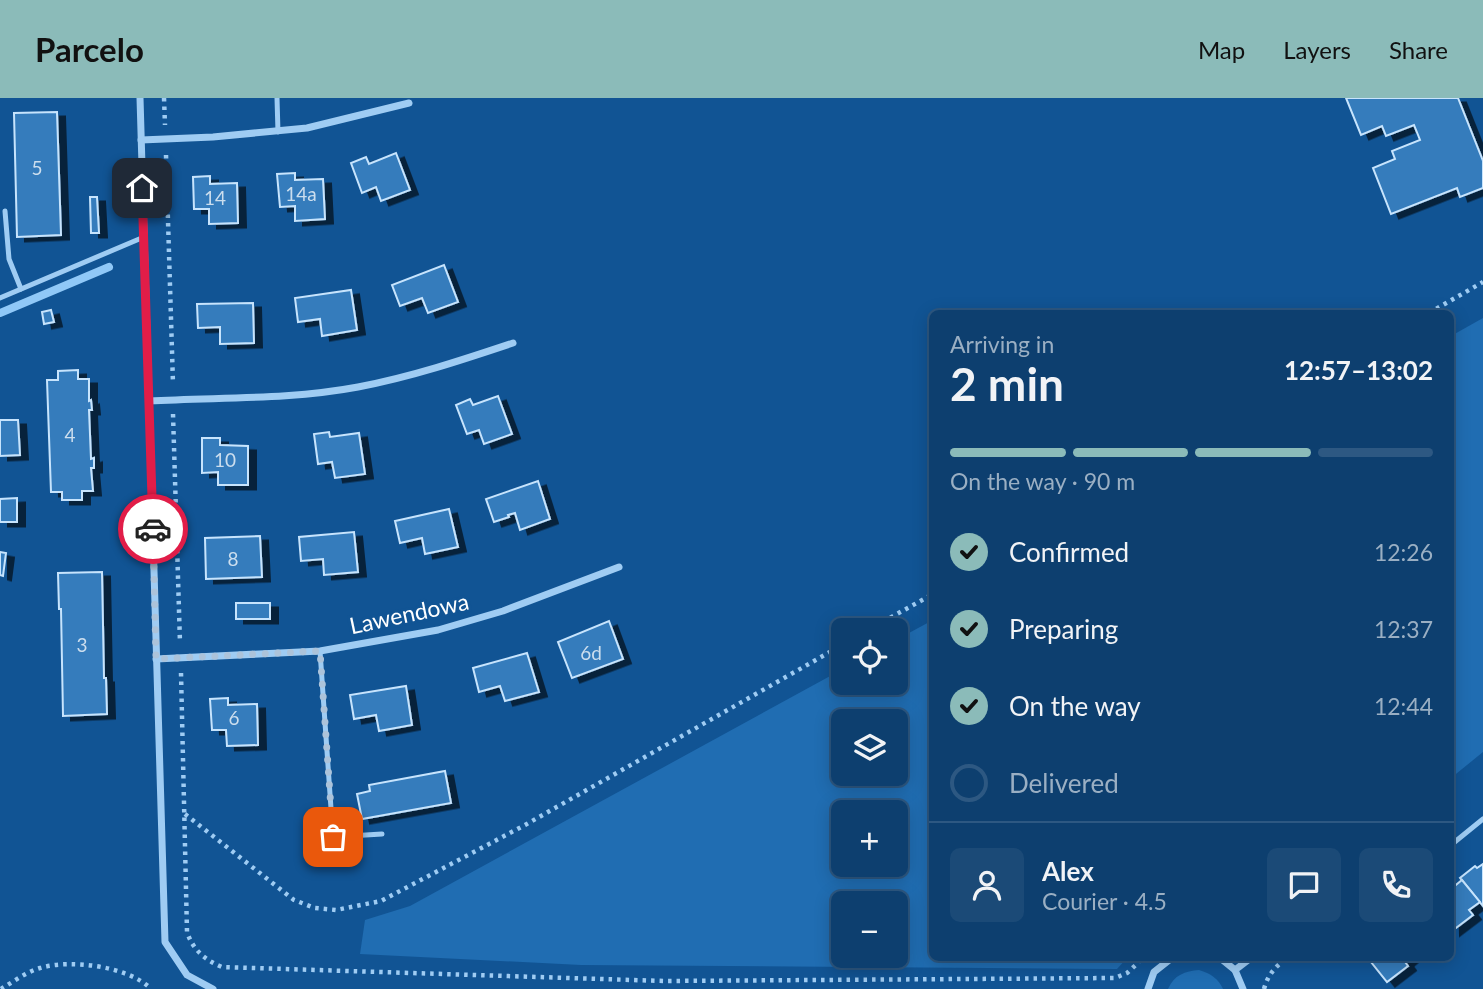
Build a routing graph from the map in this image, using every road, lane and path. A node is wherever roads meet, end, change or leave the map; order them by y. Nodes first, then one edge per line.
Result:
1 (140, 98) edge
2 (164, 98) edge
3 (277, 98) edge
4 (409, 103) dead end
5 (278, 132) junction
6 (141, 139) junction
7 (166, 139) junction
8 (5, 211) dead end
9 (144, 237) junction
10 (1483, 282) edge
11 (21, 289) junction
12 (0, 298) edge
13 (1434, 310) edge
14 (513, 343) dead end
15 (173, 400) junction
16 (149, 401) junction
17 (619, 567) dead end
18 (929, 596) edge
19 (890, 618) edge
20 (320, 651) junction
21 (831, 651) edge
22 (180, 658) junction
23 (156, 659) junction
24 (184, 814) junction
25 (1483, 819) edge
26 (383, 834) dead end
27 (1454, 843) edge
28 (1139, 961) edge
29 (1168, 961) edge
30 (1224, 961) edge
31 (1247, 961) edge
32 (1283, 961) edge
33 (1235, 970) junction
34 (150, 988) edge
35 (1, 989) edge
36 (214, 989) edge
37 (1148, 989) edge
38 (1243, 989) edge
39 (1265, 989) edge

1 - 6 street
2 - 7 path
3 - 5 lane
4 - 5 street
5 - 7 street
6 - 7 street
6 - 9 street
7 - 15 path
8 - 11 lane
9 - 11 lane
9 - 16 street
10 - 13 path
11 - 12 lane
14 - 15 street
15 - 16 street
15 - 22 path
16 - 23 street
17 - 20 street, Lawendowa
18 - 19 path
20 - 22 street, Lawendowa
20 - 26 lane
21 - 24 path
22 - 23 street, Lawendowa
22 - 24 path
23 - 36 street
24 - 28 path
25 - 27 lane
29 - 37 street
30 - 33 street
31 - 33 street
32 - 39 path
33 - 38 street
34 - 35 path

